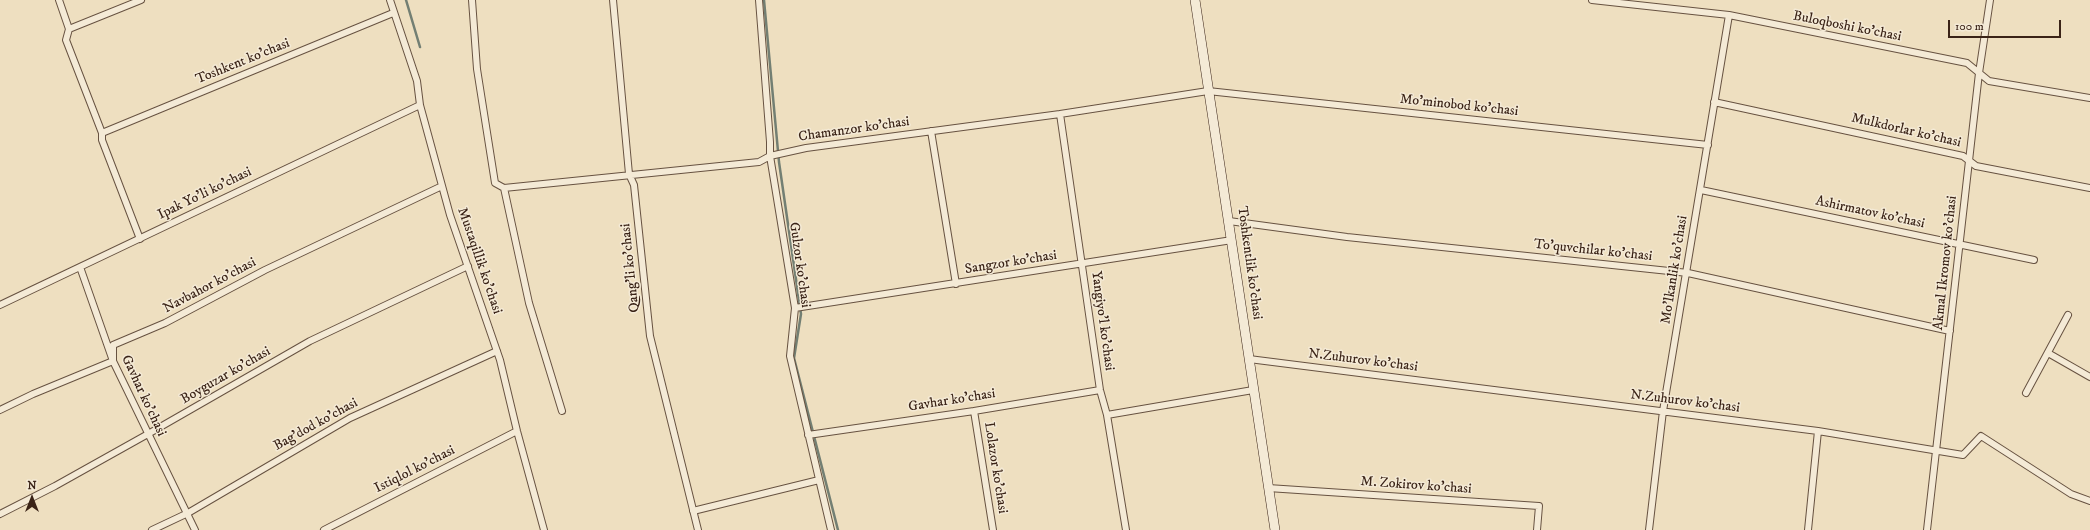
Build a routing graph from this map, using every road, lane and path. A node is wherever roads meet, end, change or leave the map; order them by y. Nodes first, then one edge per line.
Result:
1 (59, 0) edge
2 (141, 0) edge
3 (390, 0) edge
4 (472, 0) edge
5 (613, 0) edge
6 (759, 0) edge
7 (1195, 0) edge
8 (1592, 0) edge
9 (1659, 0) edge
10 (1990, 0) edge
11 (1657, 7) junction
12 (393, 13) junction
13 (1729, 15) junction
14 (69, 30) junction
15 (1979, 73) junction
16 (1208, 91) junction
17 (2090, 98) edge
18 (1714, 102) junction
19 (420, 105) junction
20 (1060, 114) junction
21 (931, 131) junction
22 (102, 133) junction
23 (1708, 145) junction
24 (770, 156) junction
25 (1969, 160) junction
26 (629, 174) junction
27 (442, 186) junction
28 (504, 188) junction
29 (2090, 188) edge
30 (1701, 190) junction
31 (1229, 221) junction
32 (140, 239) junction
33 (1232, 240) junction
34 (1960, 245) junction
35 (2034, 260) dead end
36 (1081, 265) junction
37 (468, 266) junction
38 (80, 267) junction
39 (1688, 273) junction
40 (956, 284) junction
41 (0, 305) edge
42 (795, 308) junction
43 (2068, 315) dead end
44 (1950, 331) junction
45 (497, 351) junction
46 (2048, 353) junction
47 (1249, 359) junction
48 (113, 361) junction
49 (2090, 377) edge
50 (1100, 390) junction
51 (1253, 390) junction
52 (2026, 393) dead end
53 (0, 410) edge
54 (562, 411) dead end
55 (974, 411) junction
56 (1663, 411) junction
57 (1107, 415) junction
58 (517, 431) junction
59 (1818, 431) junction
60 (148, 434) junction
61 (808, 435) junction
62 (1936, 449) junction
63 (818, 480) junction
64 (1268, 488) junction
65 (2090, 501) edge
66 (693, 511) junction
67 (188, 513) junction
68 (0, 514) edge
69 (152, 530) edge
70 (195, 530) edge
71 (324, 530) edge
72 (544, 530) edge
73 (698, 530) edge
74 (831, 530) edge
75 (993, 530) edge
76 (1126, 530) edge
77 (1275, 530) edge
78 (1537, 530) edge
79 (1649, 530) edge
80 (1808, 530) edge
81 (1927, 530) edge

1 - 14 street
2 - 14 street
3 - 12 street, Mustaqillik ko'chasi
4 - 28 street
5 - 26 street, Qang'li ko'chasi
6 - 24 street, Gulzor ko'chasi
7 - 16 main road, Toshkentlik ko'chasi
8 - 11 street, Buloqboshi ko'chasi
9 - 11 street
10 - 15 street, Akmal Ikromov ko'chasi
11 - 13 street, Buloqboshi ko'chasi
12 - 19 street, Mustaqillik ko'chasi
12 - 22 street, Toshkent ko'chasi
13 - 15 street, Buloqboshi ko'chasi
13 - 18 street, Mo'lkanlik ko'chasi
14 - 22 street
15 - 17 street, Buloqboshi ko'chasi
15 - 25 street, Akmal Ikromov ko'chasi
16 - 20 street, Chamanzor ko'chasi
16 - 23 street, Mo'minobod ko'chasi
16 - 31 main road, Toshkentlik ko'chasi
18 - 23 street, Mo'lkanlik ko'chasi
18 - 25 street, Mulkdorlar ko'chasi
19 - 27 street, Mustaqillik ko'chasi
19 - 32 street, Ipak Yo'li ko'chasi
20 - 21 street, Chamanzor ko'chasi
20 - 36 street, Yangiyo'l ko'chasi
21 - 24 street, Chamanzor ko'chasi
21 - 40 street
22 - 32 street
23 - 30 street, Mo'lkanlik ko'chasi
24 - 26 street, Chamanzor ko'chasi
24 - 42 street, Gulzor ko'chasi
25 - 29 street, Mulkdorlar ko'chasi
25 - 34 street, Akmal Ikromov ko'chasi
26 - 28 street, Chamanzor ko'chasi
26 - 66 street, Qang'li ko'chasi
27 - 37 street, Mustaqillik ko'chasi
27 - 48 street, Navbahor ko'chasi
28 - 54 street
30 - 34 street, Ashirmatov ko'chasi
30 - 39 street, Mo'lkanlik ko'chasi
31 - 33 main road, Toshkentlik ko'chasi
31 - 39 street, To'quvchilar ko'chasi
32 - 38 street, Ipak Yo'li ko'chasi
33 - 36 street, Sangzor ko'chasi
33 - 47 main road, Toshkentlik ko'chasi
34 - 35 street, Ashirmatov ko'chasi
34 - 44 street, Akmal Ikromov ko'chasi
36 - 40 street, Sangzor ko'chasi
36 - 50 street, Yangiyo'l ko'chasi
37 - 45 street, Mustaqillik ko'chasi
37 - 60 street, Boyguzar ko'chasi
38 - 41 street, Ipak Yo'li ko'chasi
38 - 48 street, Gavhar ko'chasi
39 - 44 street, To'quvchilar ko'chasi
39 - 56 street, Mo'lkanlik ko'chasi
40 - 42 street, Sangzor ko'chasi
42 - 61 street, Gulzor ko'chasi
43 - 46 street
44 - 62 street, Akmal Ikromov ko'chasi
45 - 58 street, Mustaqillik ko'chasi
45 - 67 street, Bag'dod ko'chasi
46 - 49 street
46 - 52 street
47 - 51 main road, Toshkentlik ko'chasi
47 - 56 street, N.Zuhurov ko'chasi
48 - 53 street
48 - 60 street, Gavhar ko'chasi
50 - 55 street, Gavhar ko'chasi
50 - 57 street, Yangiyo'l ko'chasi
51 - 57 street
51 - 64 main road, Toshkentlik ko'chasi
55 - 61 street, Gavhar ko'chasi
55 - 75 street, Lolazor ko'chasi
56 - 59 street, N.Zuhurov ko'chasi
56 - 79 street, Mo'lkanlik ko'chasi
57 - 76 street, Yangiyo'l ko'chasi
58 - 71 street, Istiqlol ko'chasi
58 - 72 street, Mustaqillik ko'chasi
59 - 62 street, N.Zuhurov ko'chasi
59 - 80 street
60 - 67 street, Gavhar ko'chasi
60 - 68 street, Boyguzar ko'chasi
61 - 63 street, Gulzor ko'chasi
62 - 65 street, N.Zuhurov ko'chasi
62 - 81 street, Akmal Ikromov ko'chasi
63 - 66 street
63 - 74 street, Gulzor ko'chasi
64 - 77 main road, Toshkentlik ko'chasi
64 - 78 street, M. Zokirov ko'chasi
66 - 73 street, Qang'li ko'chasi
67 - 69 street, Bag'dod ko'chasi
67 - 70 street, Gavhar ko'chasi

